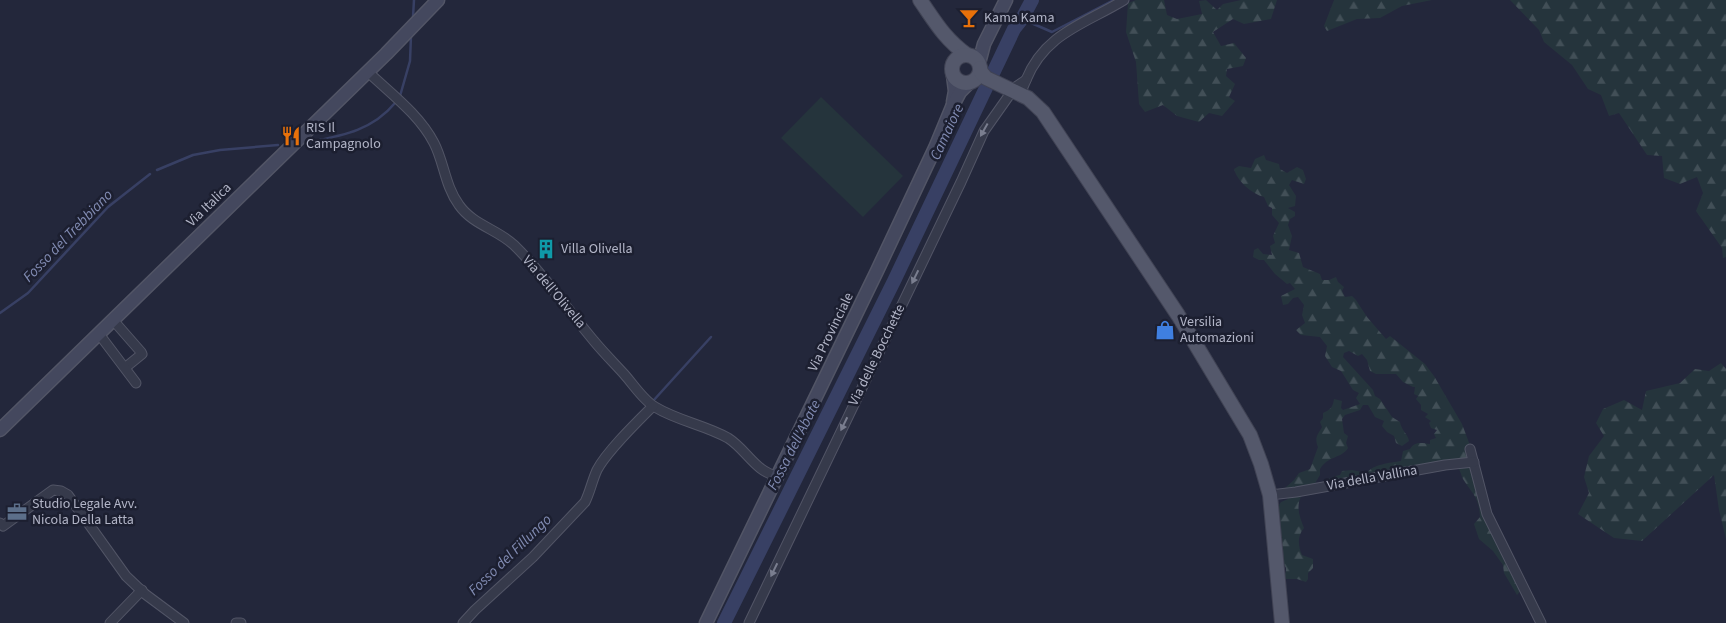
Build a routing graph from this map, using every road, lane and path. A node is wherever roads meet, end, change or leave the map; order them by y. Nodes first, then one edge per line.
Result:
1 (438, 0) edge
2 (920, 0) edge
3 (1006, 0) edge
4 (1124, 0) edge
5 (942, 33) junction
6 (975, 69) junction
7 (952, 70) junction
8 (367, 71) junction
9 (1013, 91) junction
10 (952, 107) junction
11 (113, 320) junction
12 (100, 334) junction
13 (126, 367) junction
14 (136, 383) dead end
15 (653, 406) junction
16 (0, 430) edge
17 (1470, 449) dead end
18 (1474, 462) junction
19 (778, 476) junction
20 (1270, 495) junction
21 (0, 523) edge
22 (142, 590) junction
23 (110, 623) edge
24 (184, 623) edge
25 (236, 623) edge
26 (241, 623) edge
27 (463, 623) edge
28 (706, 623) edge
29 (749, 623) edge
30 (1282, 623) edge
31 (1541, 623) edge

1 - 8 main road, Via Italica
2 - 5 main road
3 - 6 main road, Via Provinciale
4 - 9 street, Via delle Bocchette
5 - 6 main road
5 - 7 main road
6 - 7 main road
6 - 7 main road
6 - 9 main road
6 - 10 main road, Via Provinciale
7 - 10 main road, Via Provinciale
8 - 11 main road, Via Italica
8 - 15 street, Via dell'Olivella
9 - 20 main road
9 -> 29 street, Via delle Bocchette
10 - 19 main road, Via Provinciale
11 - 12 main road, Via Italica
11 - 13 street
12 - 13 street
12 - 16 main road, Via Italica
13 - 14 street
15 - 19 street, Via dell'Olivella
15 - 27 street
17 - 18 street
18 - 20 street, Via della Vallina
18 - 31 street
19 - 28 main road, Via Provinciale
20 - 30 main road
21 - 22 street
22 - 23 street
22 - 24 street
25 - 26 street

